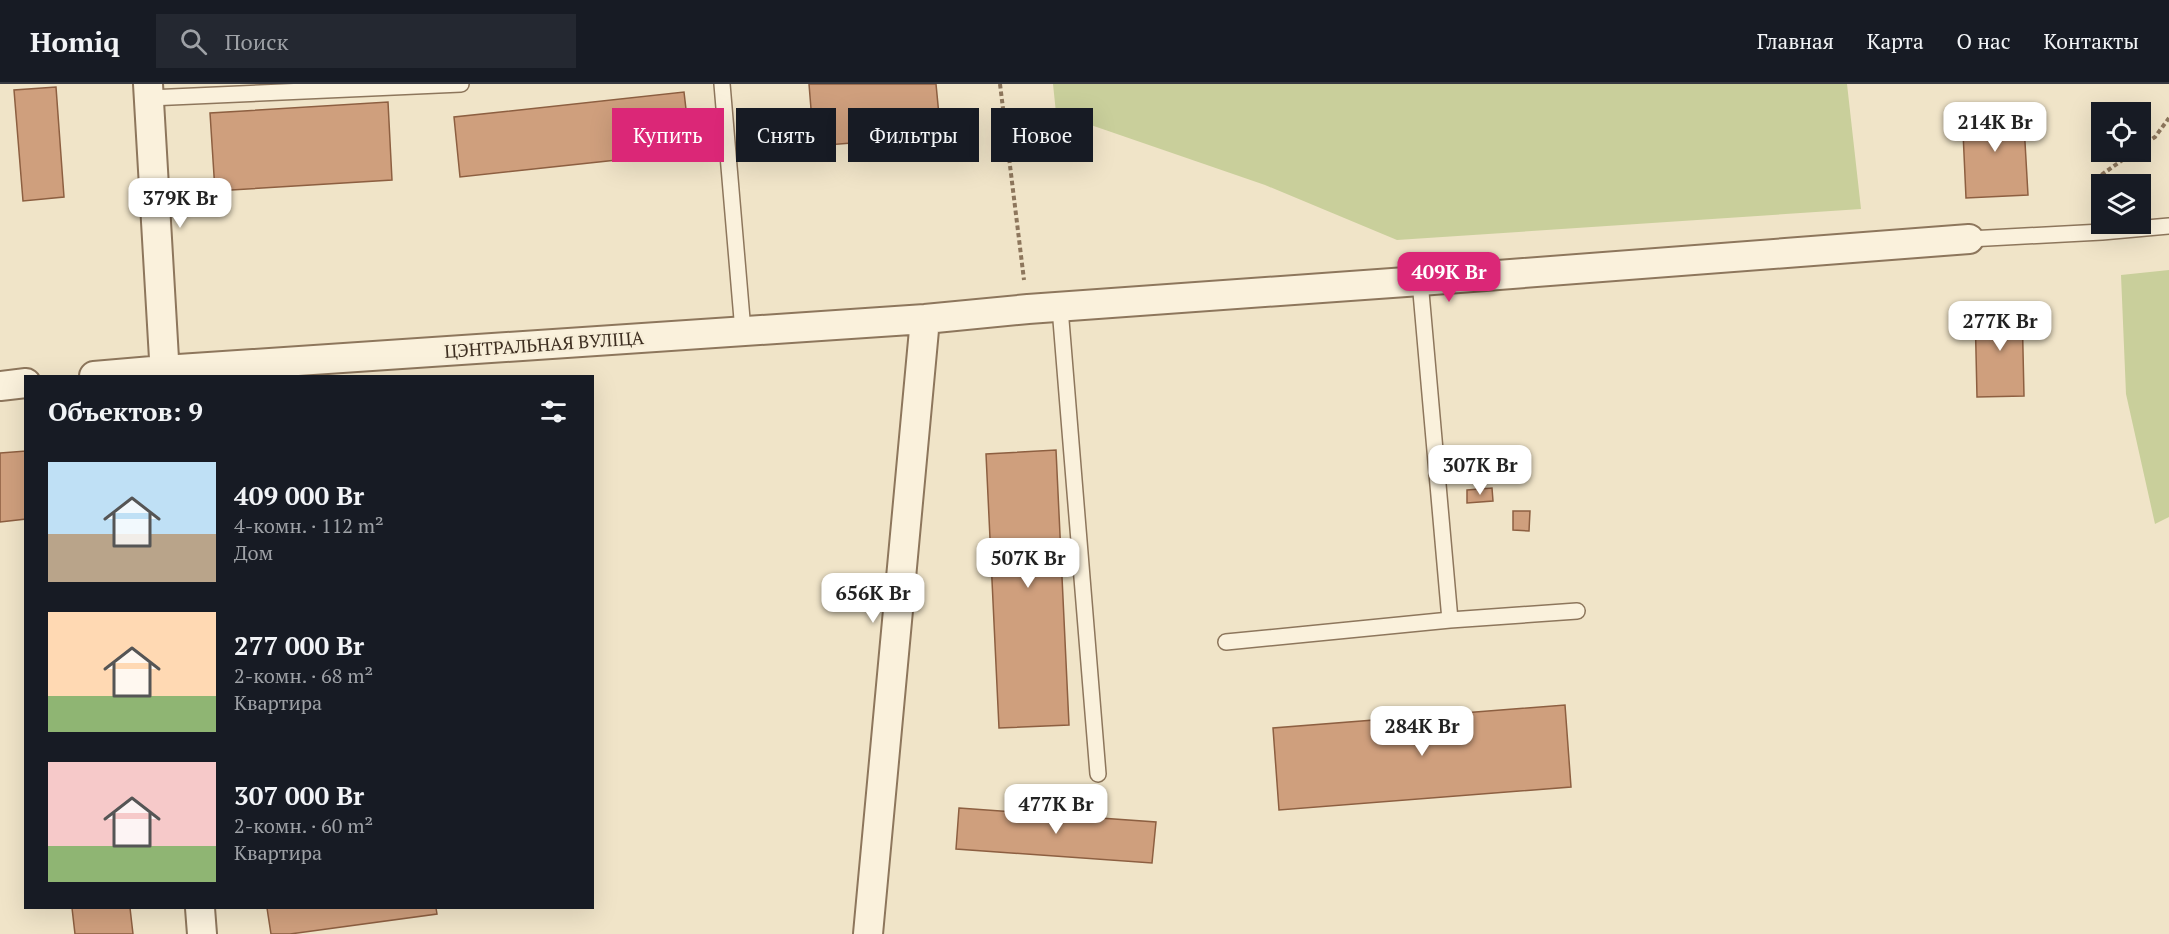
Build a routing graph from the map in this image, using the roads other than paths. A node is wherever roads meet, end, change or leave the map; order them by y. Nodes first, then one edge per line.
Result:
1 (461, 84) edge
2 (722, 84) edge
3 (149, 91) edge
4 (2169, 226) edge
5 (1970, 239) joint
6 (1420, 282) junction
7 (1060, 308) junction
8 (925, 319) junction
9 (743, 331) junction
10 (164, 373) edge
11 (117, 375) edge
12 (24, 383) edge
13 (0, 386) edge
14 (1577, 612) dead end
15 (1450, 620) junction
16 (1226, 642) dead end
17 (1098, 774) dead end
18 (200, 909) edge
19 (202, 934) edge
20 (868, 934) edge

1 - 3 lane
2 - 9 lane
3 - 10 street
4 - 5 lane
5 - 6 street, ЦЭНТРАЛЬНАЯ ВУЛІЦА
6 - 7 street, ЦЭНТРАЛЬНАЯ ВУЛІЦА
6 - 15 lane
7 - 8 street, ЦЭНТРАЛЬНАЯ ВУЛІЦА
7 - 17 lane
8 - 9 street, ЦЭНТРАЛЬНАЯ ВУЛІЦА
8 - 20 street
9 - 10 street, ЦЭНТРАЛЬНАЯ ВУЛІЦА
10 - 11 street, ЦЭНТРАЛЬНАЯ ВУЛІЦА
12 - 13 street
14 - 15 lane
15 - 16 lane
18 - 19 street

